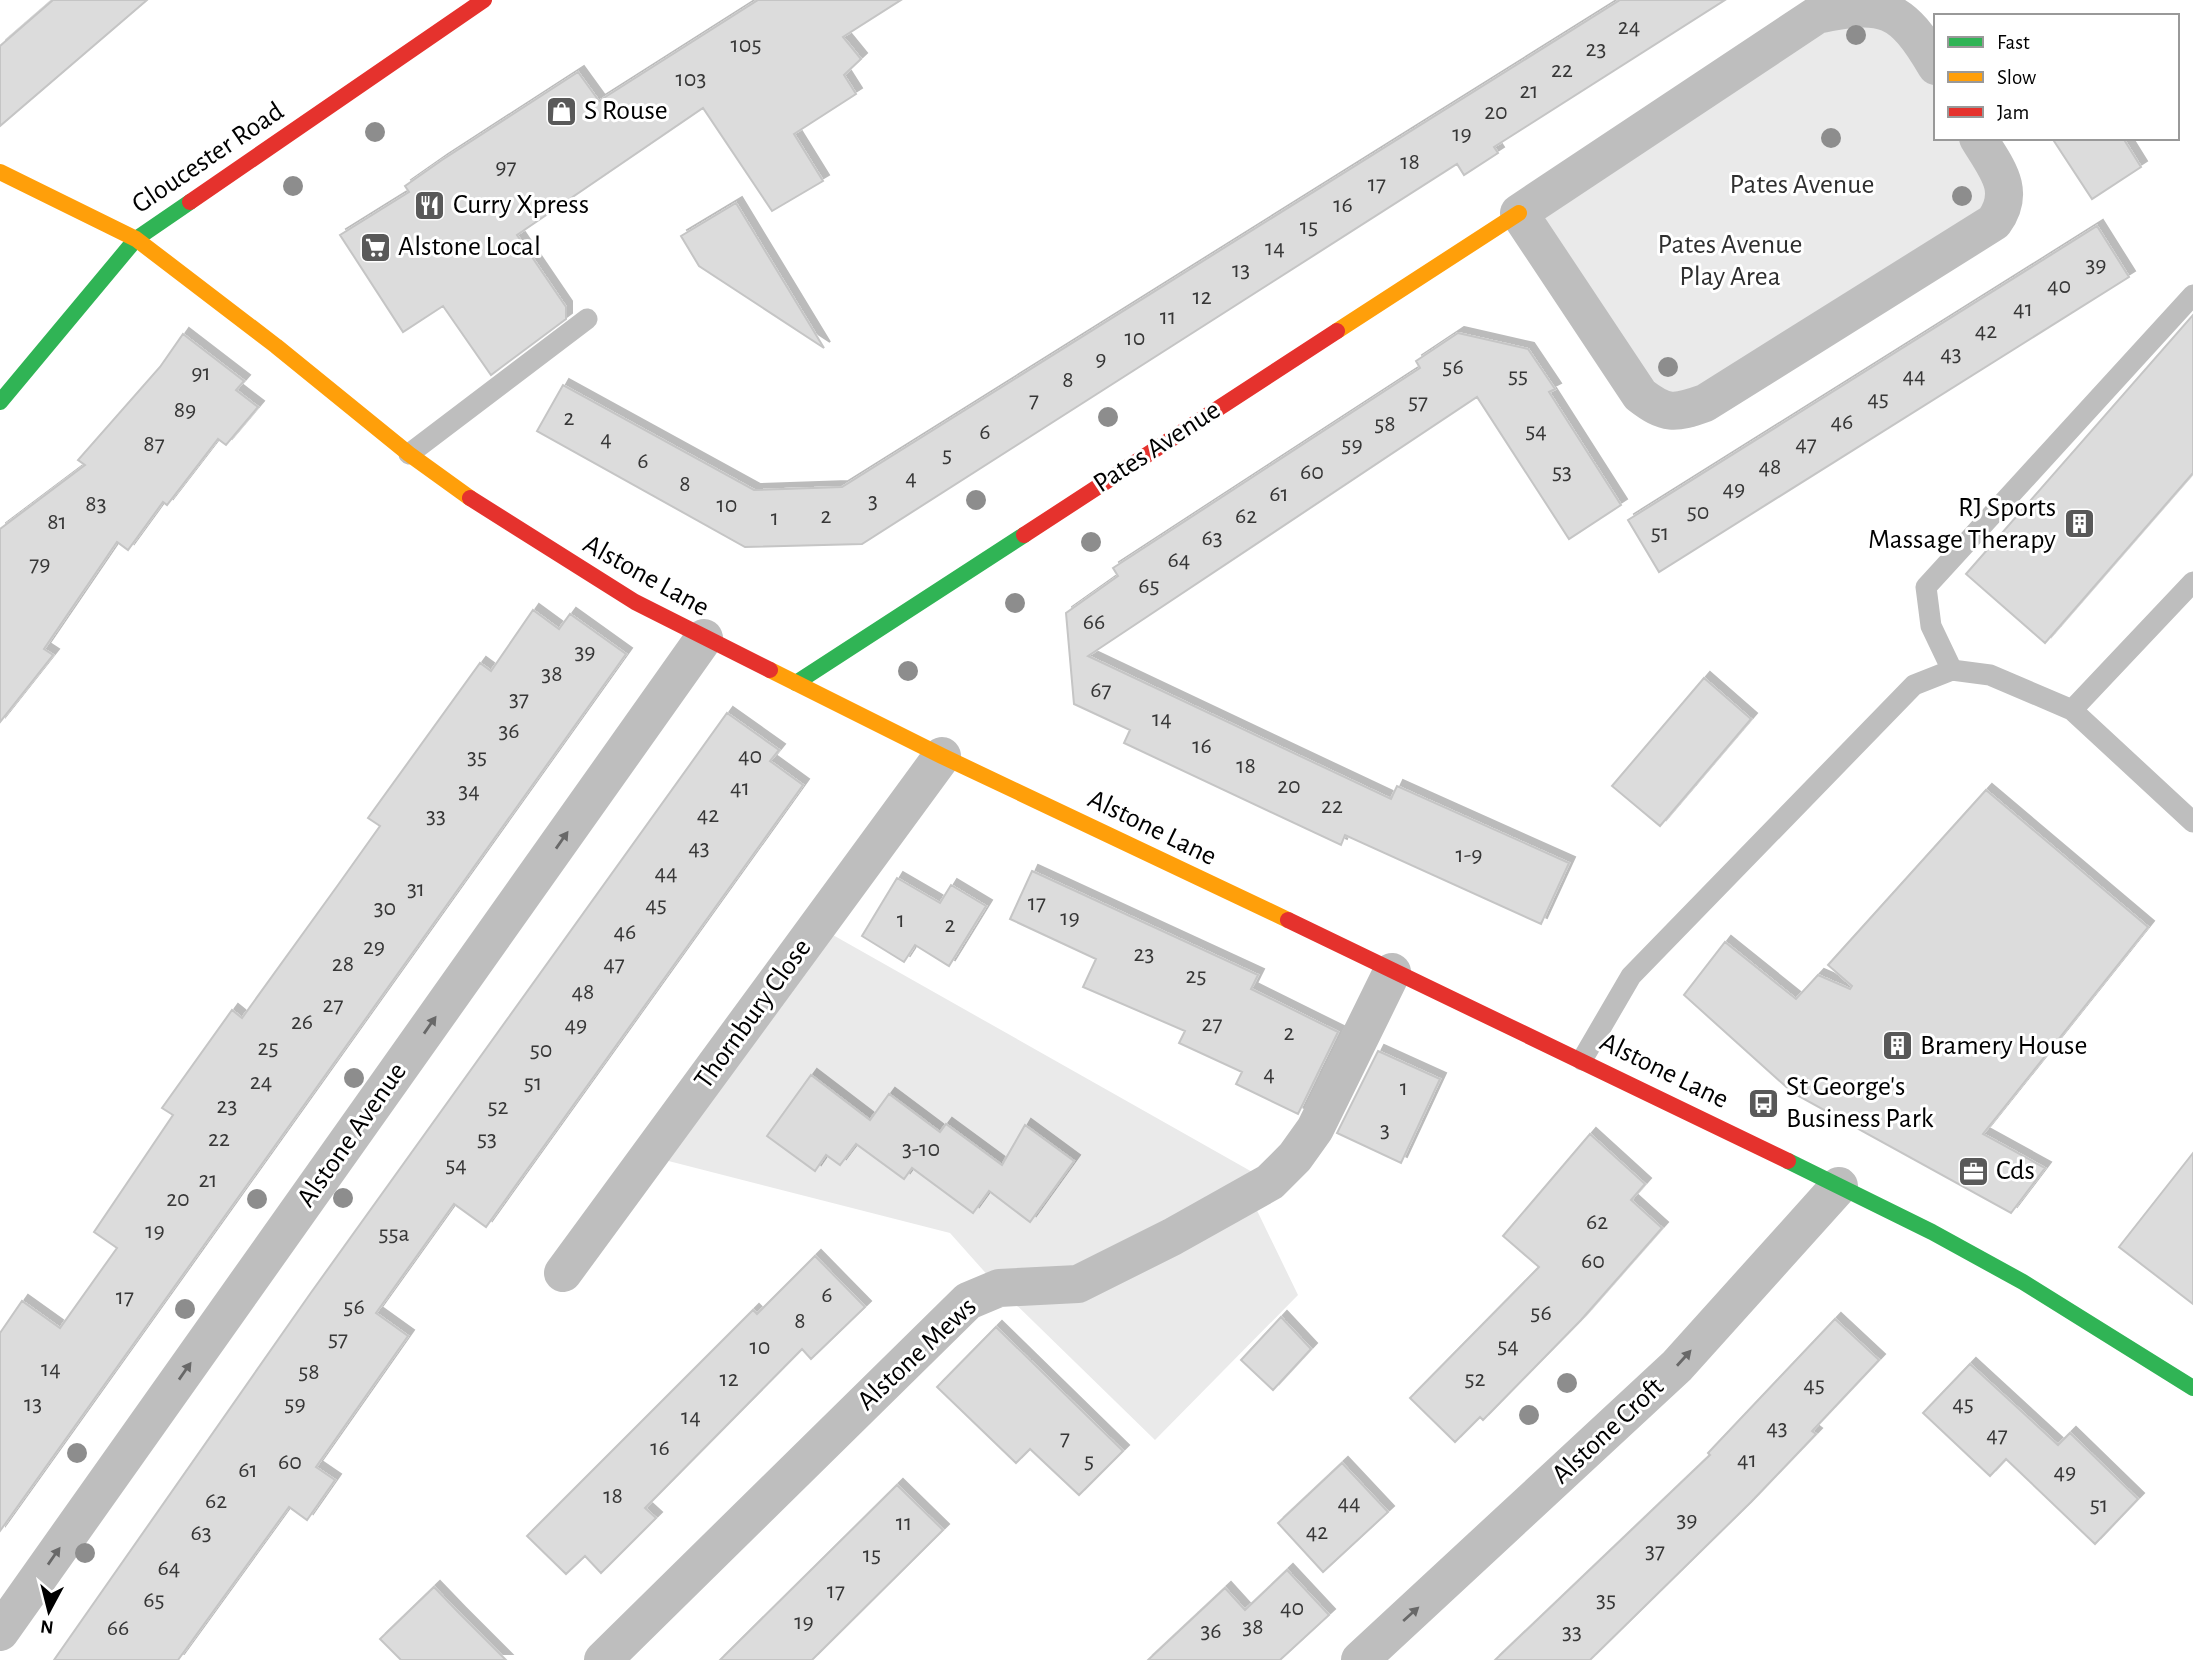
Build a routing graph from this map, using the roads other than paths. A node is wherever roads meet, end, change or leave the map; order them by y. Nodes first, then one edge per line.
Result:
1 (484, 0) edge
2 (1934, 63) edge
3 (1979, 140) edge
4 (0, 172) edge
5 (1519, 213) junction
6 (135, 239) junction
7 (2193, 295) edge
8 (587, 319) dead end
9 (0, 402) edge
10 (409, 454) junction
11 (2193, 582) edge
12 (704, 638) junction
13 (1952, 670) junction
14 (796, 683) junction
15 (2072, 710) junction
16 (942, 756) junction
17 (2193, 822) edge
18 (1392, 972) junction
19 (1581, 1060) junction
20 (1839, 1186) junction
21 (563, 1273) dead end
22 (2193, 1388) edge
23 (0, 1632) edge
24 (603, 1660) edge
25 (1360, 1660) edge

1 - 6 street, Gloucester Road
2 - 5 street, Pates Avenue
3 - 5 street
4 - 6 street, Alstone Lane
5 - 14 street, Pates Avenue
6 - 9 street, Gloucester Road
6 - 10 street, Alstone Lane
7 - 13 lane
8 - 10 lane
10 - 12 street, Alstone Lane
11 - 15 lane
12 - 14 street, Alstone Lane
23 -> 12 street, Alstone Avenue
13 - 15 lane
13 - 19 lane
14 - 16 street, Alstone Lane
15 - 17 lane
16 - 18 street, Alstone Lane
16 - 21 street, Thornbury Close
18 - 19 street, Alstone Lane
18 - 24 street, Alstone Mews
19 - 20 street, Alstone Lane
20 - 22 street, Alstone Lane
25 -> 20 street, Alstone Croft

